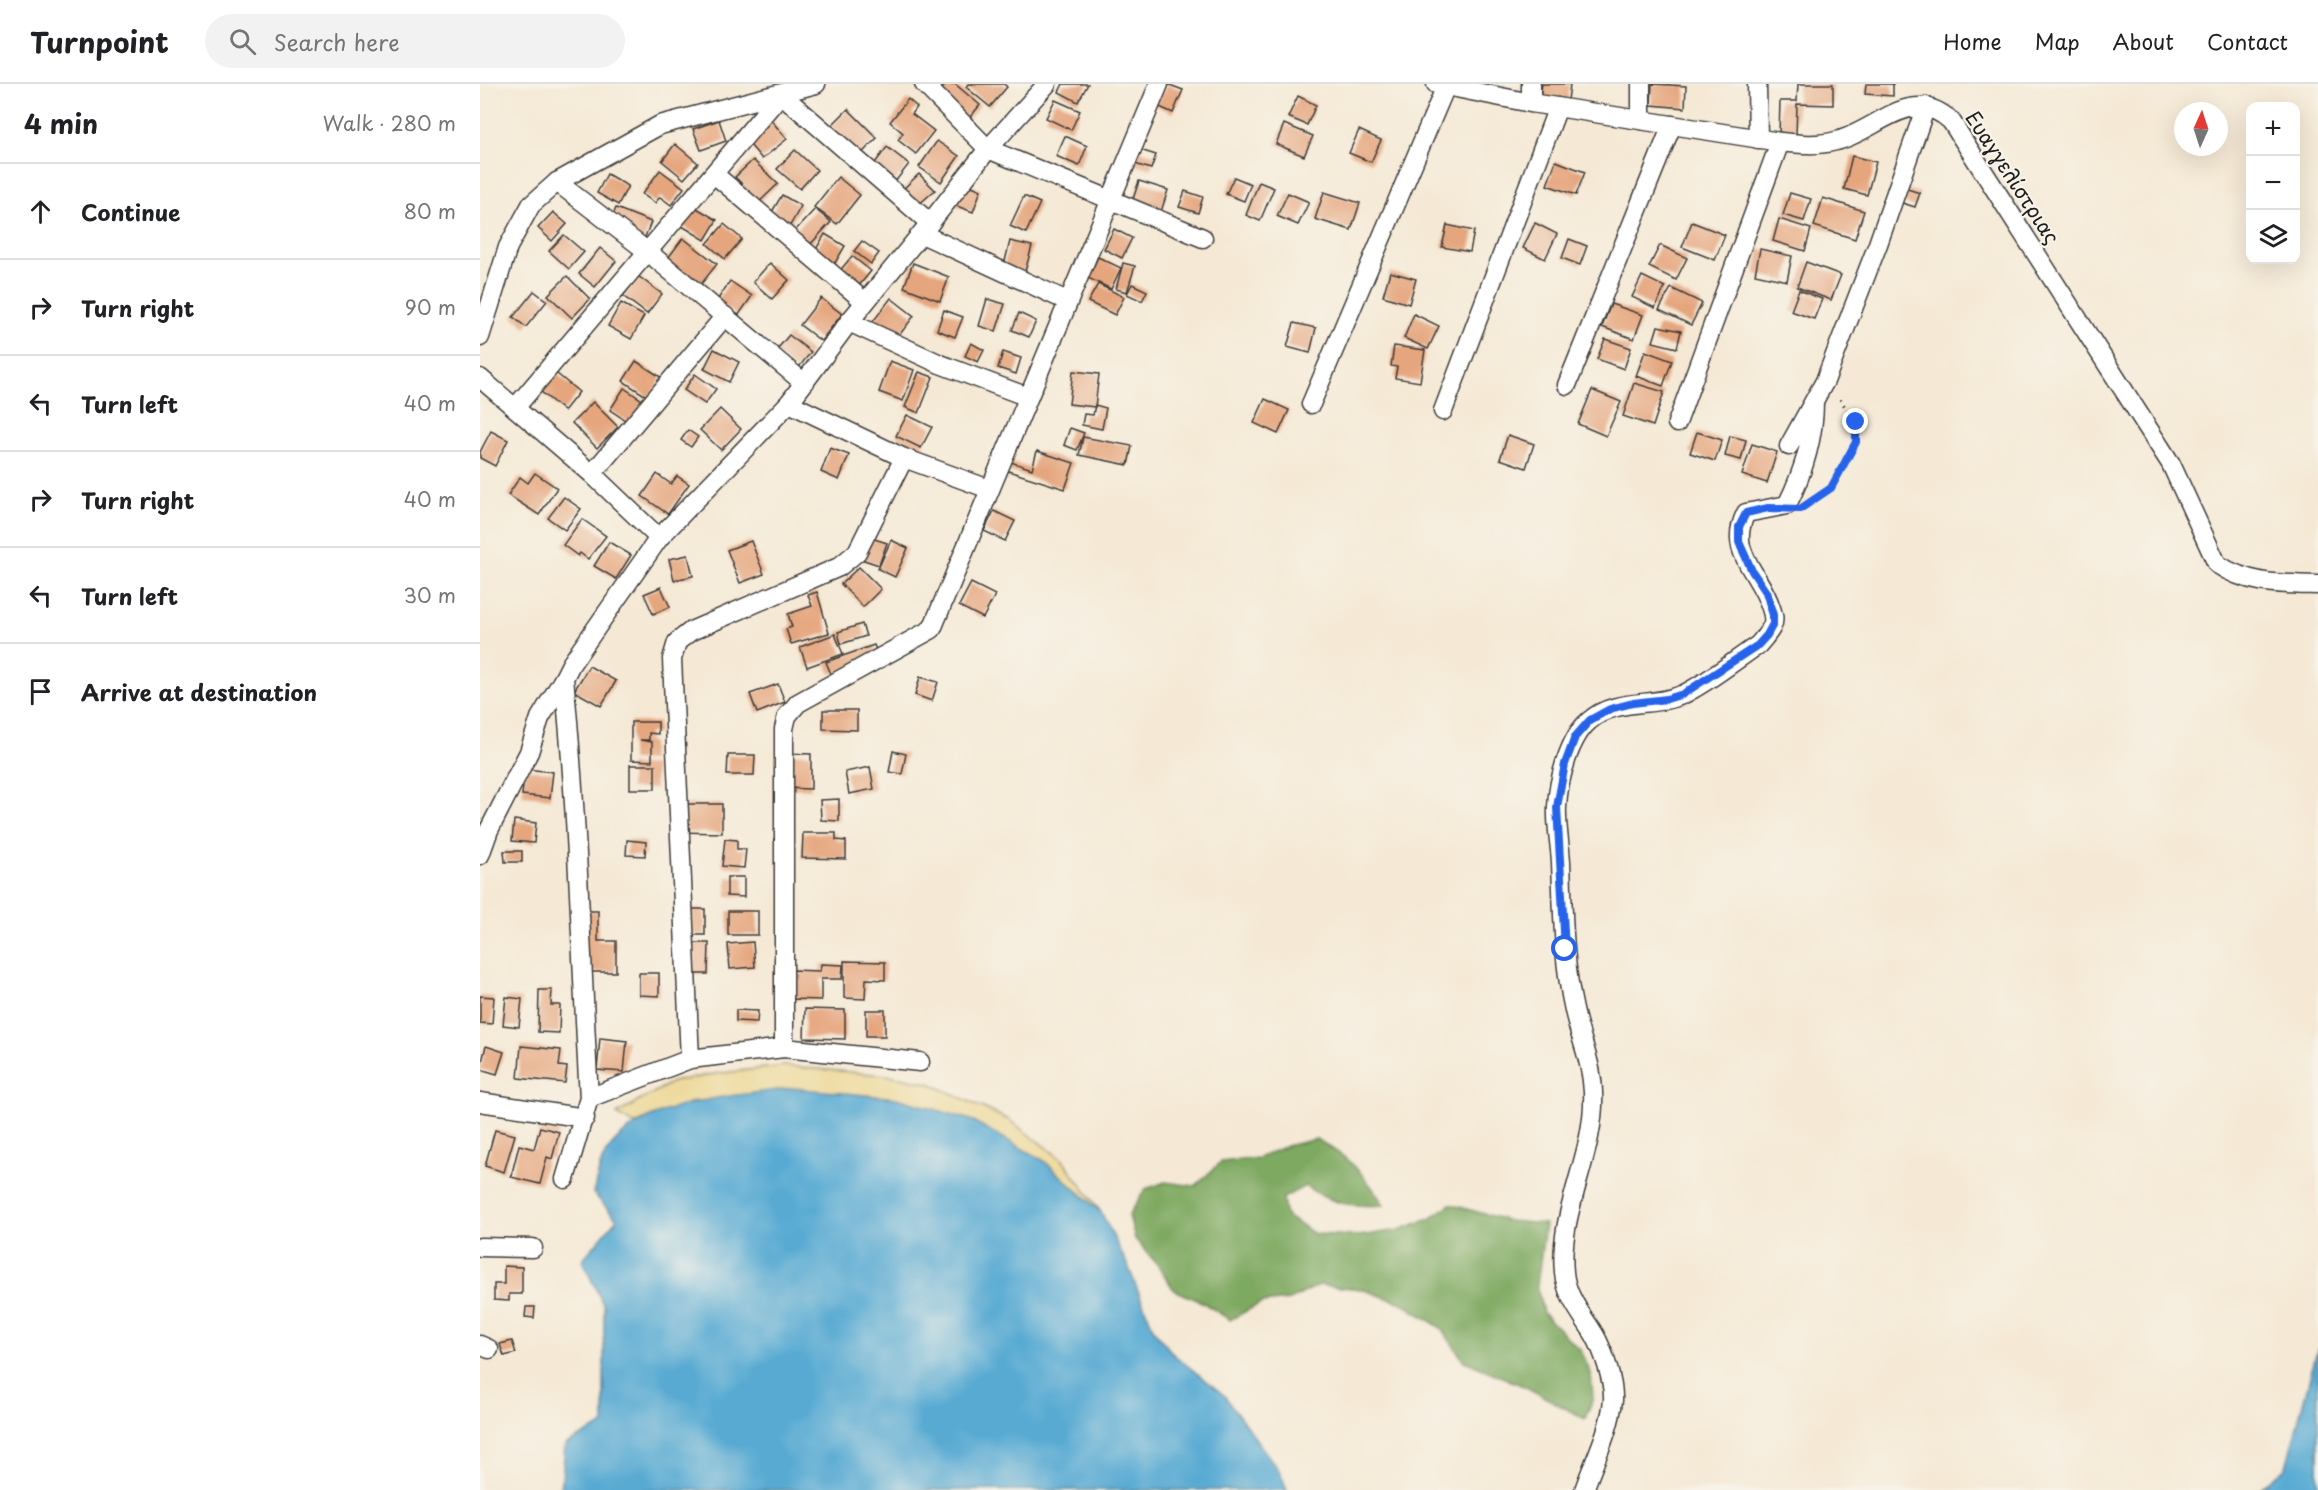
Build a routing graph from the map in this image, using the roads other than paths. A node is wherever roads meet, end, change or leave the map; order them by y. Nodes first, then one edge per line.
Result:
1 (816, 84) edge
2 (924, 84) edge
3 (1047, 84) edge
4 (1159, 84) edge
5 (1531, 84) edge
6 (1641, 84) edge
7 (1756, 84) edge
8 (1441, 85) edge
9 (781, 94) junction
10 (1531, 103) junction
11 (1926, 106) junction
12 (1558, 107) junction
13 (1641, 120) junction
14 (1672, 125) junction
15 (1758, 139) junction
16 (1780, 142) junction
17 (988, 148) junction
18 (714, 174) junction
19 (557, 182) junction
20 (1111, 201) junction
21 (926, 228) junction
22 (1203, 238) dead end
23 (648, 252) junction
24 (1067, 301) junction
25 (865, 302) junction
26 (725, 316) junction
27 (849, 321) junction
28 (480, 337) edge
29 (480, 378) edge
30 (804, 383) junction
31 (1567, 385) dead end
32 (1028, 397) junction
33 (1814, 402) junction
34 (789, 403) junction
35 (1311, 404) dead end
36 (515, 408) junction
37 (1443, 411) dead end
38 (1677, 423) dead end
39 (1789, 446) dead end
40 (904, 458) junction
41 (592, 474) junction
42 (989, 489) junction
43 (659, 538) junction
44 (2318, 585) edge
45 (564, 678) junction
46 (480, 855) edge
47 (784, 1048) junction
48 (690, 1059) junction
49 (920, 1062) dead end
50 (589, 1098) junction
51 (480, 1102) edge
52 (585, 1118) junction
53 (565, 1179) dead end
54 (480, 1246) edge
55 (533, 1248) dead end
56 (1584, 1490) edge

1 - 9 street
2 - 17 street
3 - 17 street
4 - 20 street
5 - 10 street
6 - 13 street
7 - 15 street
8 - 10 street
8 - 35 street
9 - 18 street
9 - 19 street
9 - 21 street
10 - 12 street
11 - 16 street
11 - 33 street
11 - 44 street, Ευαγγελίστριας
12 - 13 street
12 - 37 street
13 - 14 street
14 - 15 street
14 - 31 street
15 - 16 street
16 - 38 street
17 - 20 street
17 - 21 street
18 - 23 street
18 - 25 street
19 - 23 street
19 - 28 street
20 - 22 street
20 - 24 street
21 - 24 street
21 - 25 street
23 - 26 street
23 - 36 street
24 - 32 street
25 - 27 street
26 - 30 street
26 - 41 street
27 - 30 street
27 - 32 street
29 - 36 street
30 - 34 street
32 - 42 street
33 - 39 street
33 - 56 street
34 - 40 street
34 - 43 street
36 - 41 street
40 - 42 street
40 - 48 street
41 - 43 street
42 - 47 street
43 - 45 street
45 - 46 street
45 - 50 street
47 - 48 street
47 - 49 street
48 - 50 street
50 - 52 street
51 - 52 street
52 - 53 street
54 - 55 street

